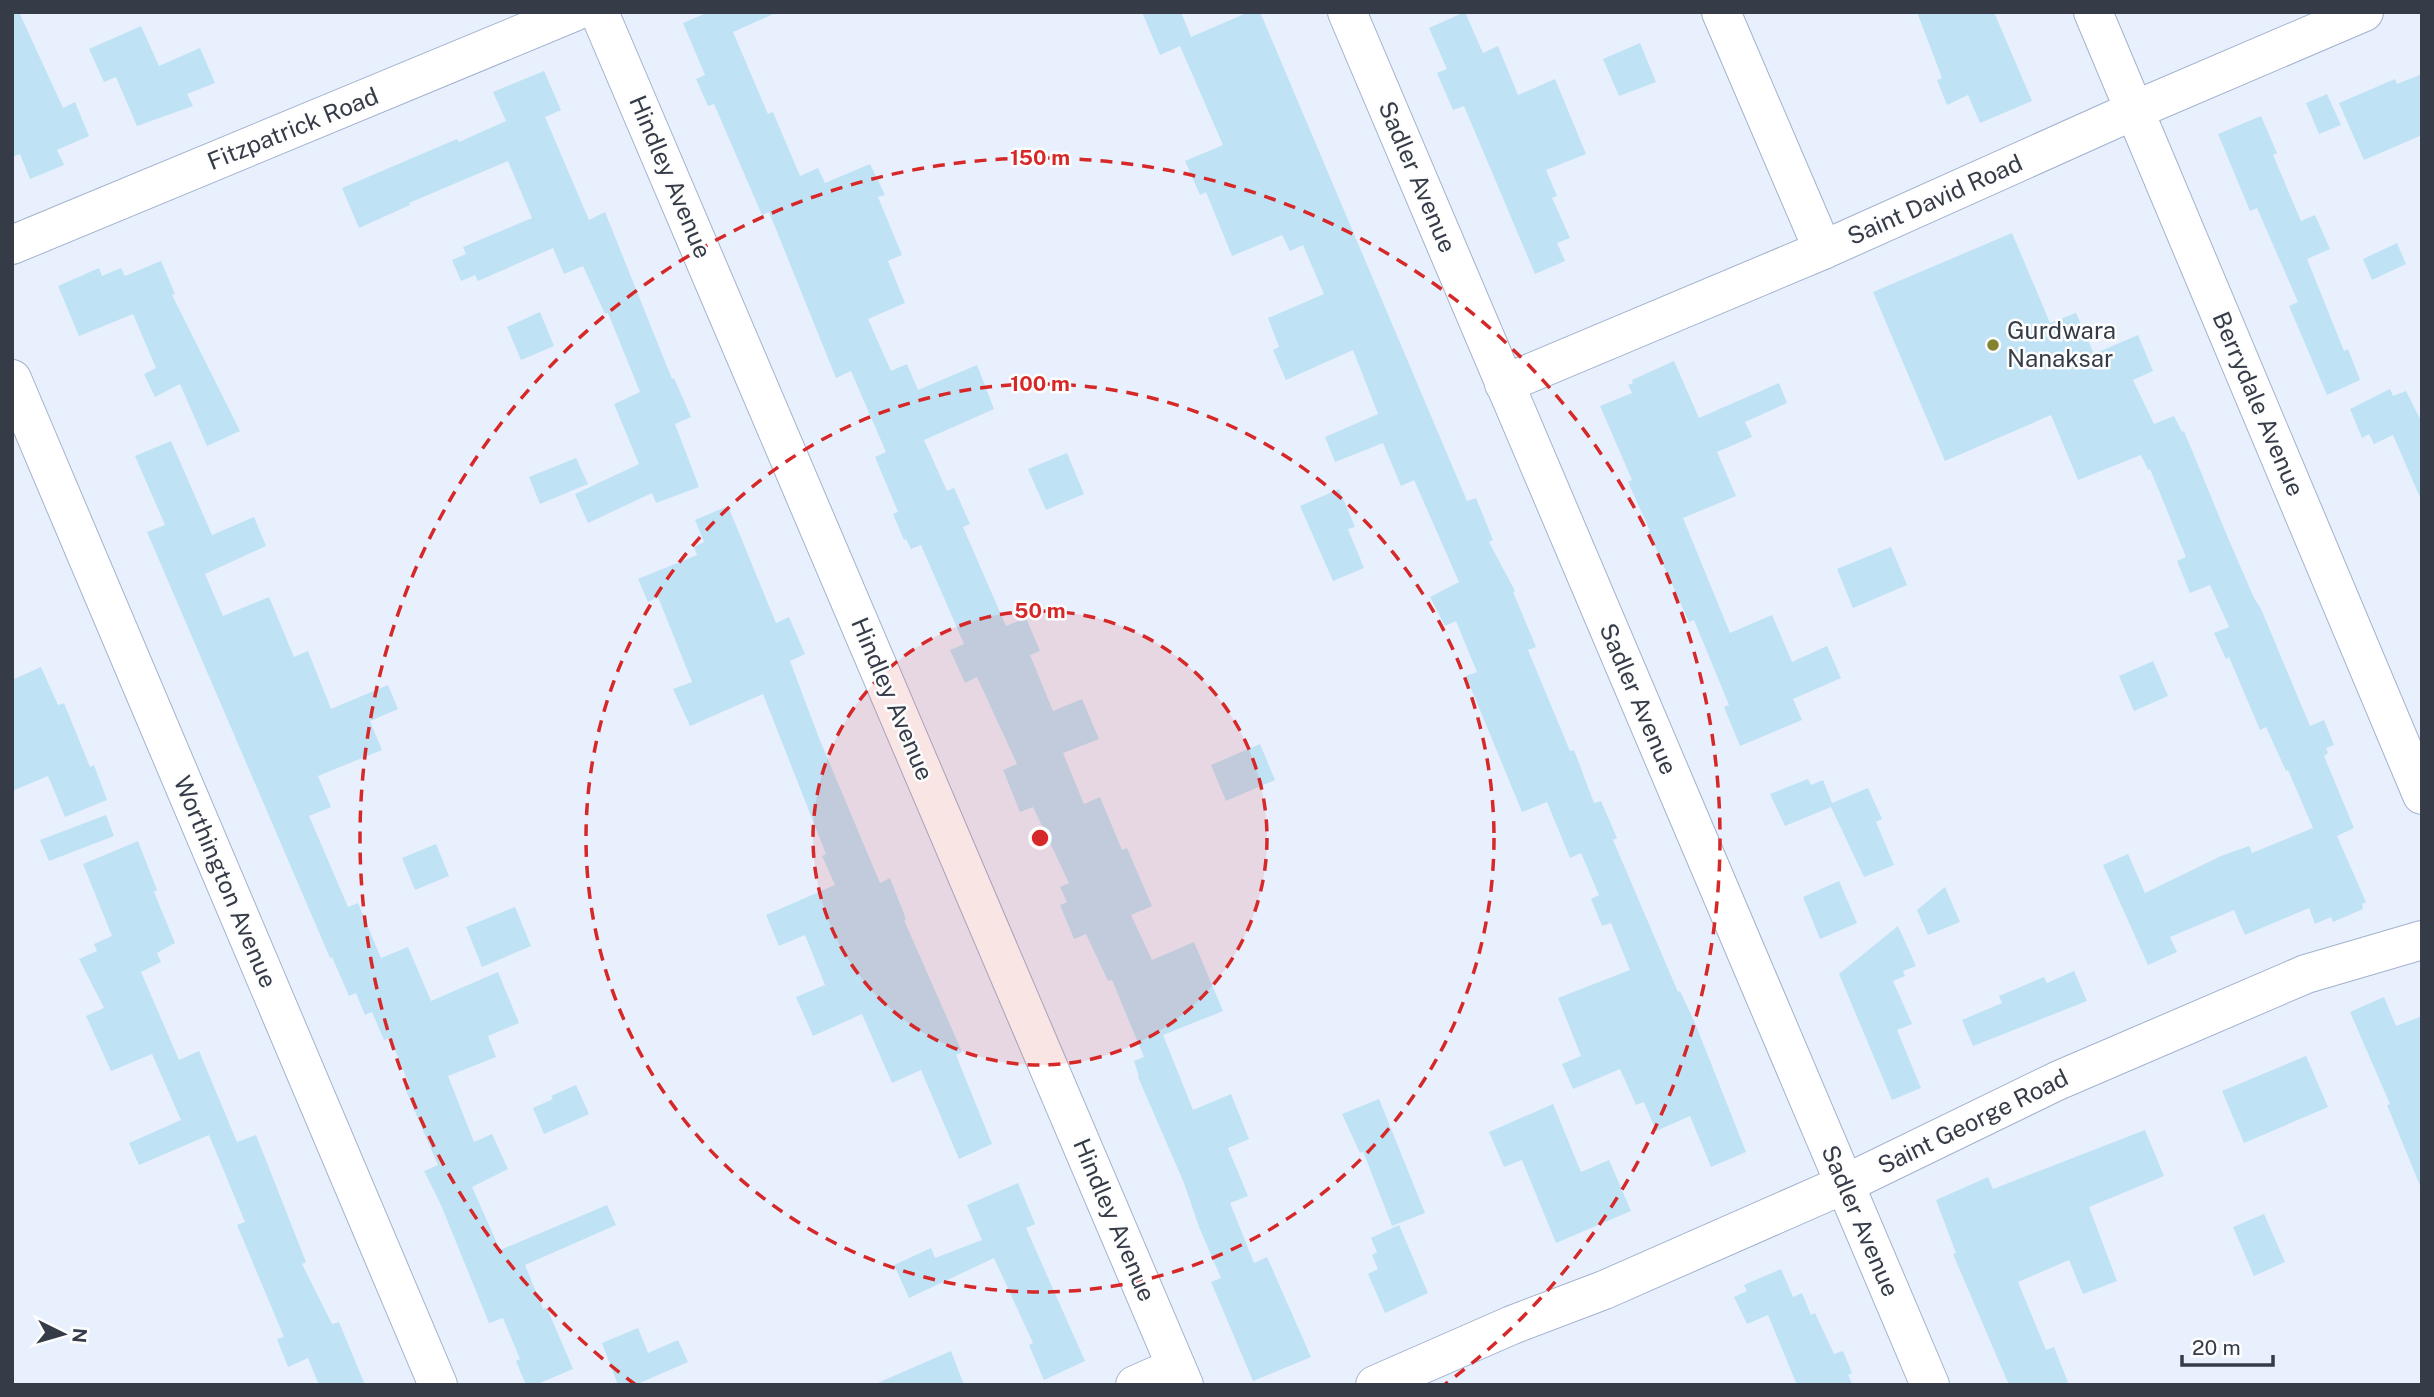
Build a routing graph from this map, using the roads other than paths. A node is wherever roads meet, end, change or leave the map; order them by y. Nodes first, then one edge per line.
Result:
1 (574, 12) edge
2 (599, 12) edge
3 (1347, 12) edge
4 (1721, 12) edge
5 (2094, 12) edge
6 (2364, 12) edge
7 (2135, 110) junction
8 (12, 245) edge
9 (1823, 250) junction
10 (12, 379) edge
11 (1504, 384) junction
12 (2422, 795) edge
13 (2422, 940) edge
14 (1844, 1184) junction
15 (1180, 1376) edge
16 (438, 1385) edge
17 (1135, 1385) edge
18 (1375, 1385) edge
19 (1930, 1385) edge

1 - 8 street, Fitzpatrick Road
2 - 15 street, Hindley Avenue
3 - 11 street, Sadler Avenue
4 - 9 street
5 - 7 street, Berrydale Avenue
6 - 7 street, Saint David Road
7 - 9 street, Saint David Road
7 - 12 street, Berrydale Avenue
9 - 11 street, Saint David Road
10 - 16 street, Worthington Avenue
11 - 14 street, Sadler Avenue
13 - 14 street, Saint George Road
14 - 18 street, Saint George Road
14 - 19 street, Sadler Avenue
15 - 17 street

